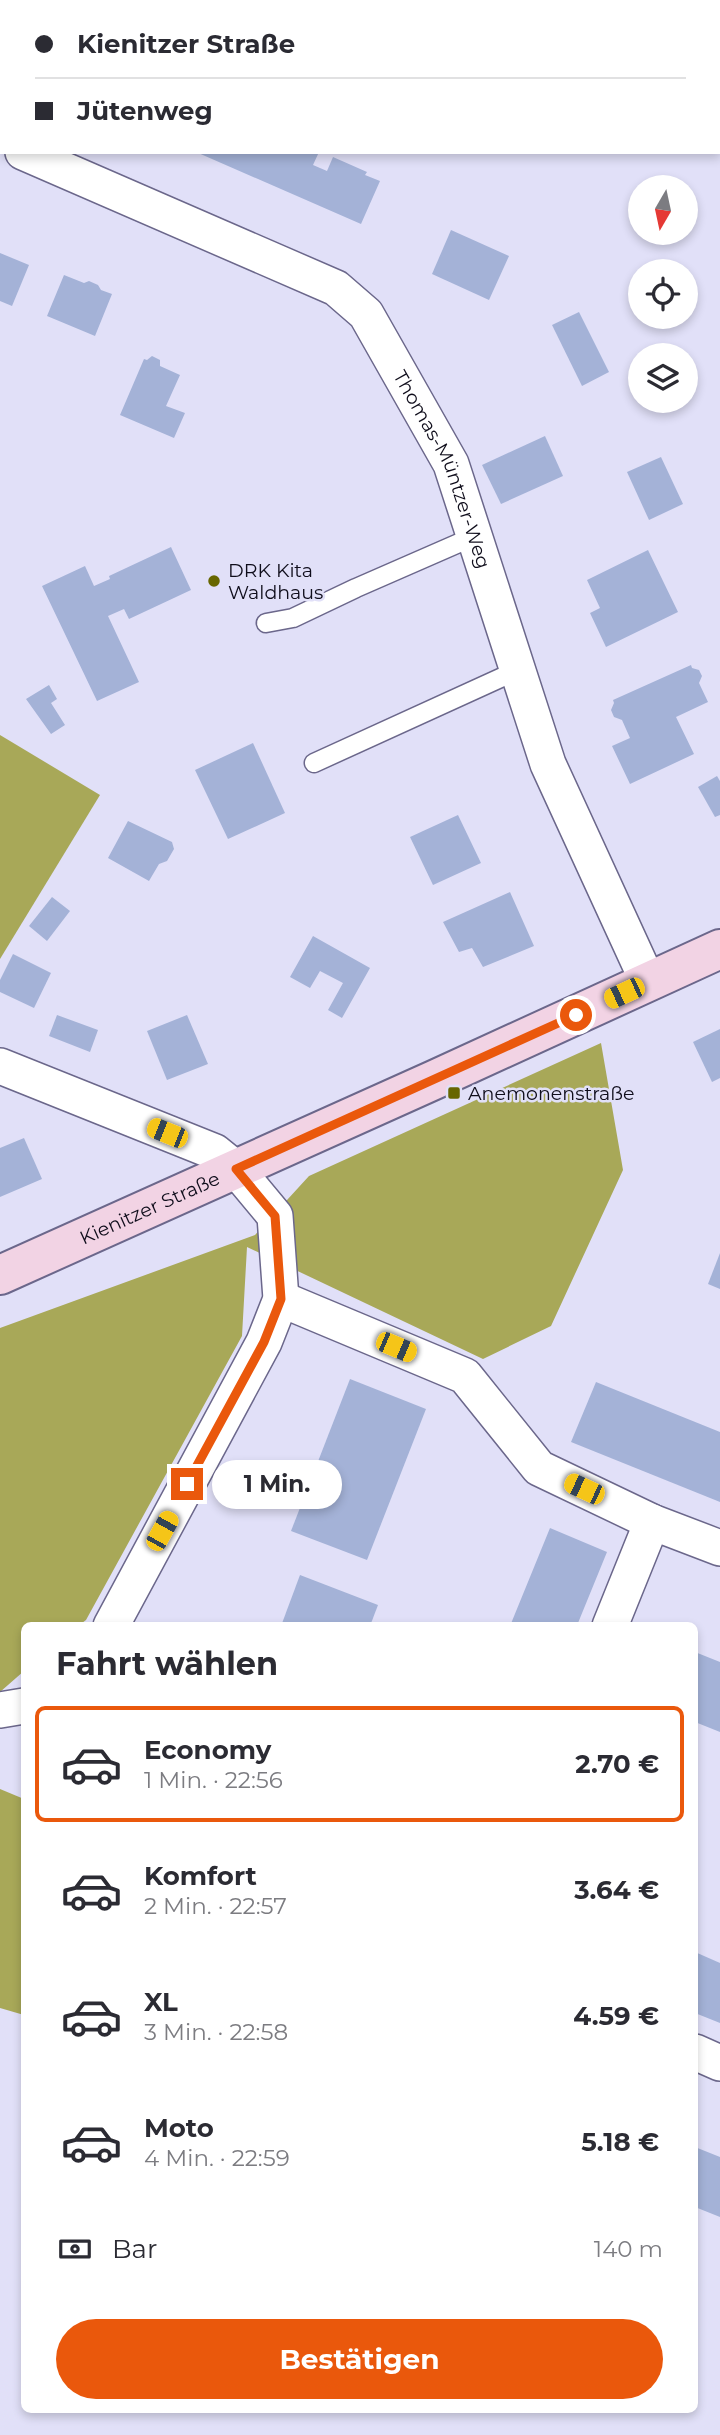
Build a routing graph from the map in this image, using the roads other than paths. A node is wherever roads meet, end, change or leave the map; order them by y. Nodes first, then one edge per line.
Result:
1 (28, 154) edge
2 (475, 536) junction
3 (266, 623) dead end
4 (518, 670) junction
5 (314, 763) dead end
6 (720, 949) edge
7 (648, 982) junction
8 (0, 1066) edge
9 (236, 1169) junction
10 (0, 1275) edge
11 (281, 1299) junction
12 (652, 1522) junction
13 (720, 1548) edge
14 (112, 1622) edge
15 (612, 1622) edge
16 (21, 1706) edge
17 (0, 1710) edge
18 (698, 2053) edge
19 (720, 2063) edge

1 - 2 street, Thomas-Müntzer-Weg
2 - 3 lane
2 - 4 street, Thomas-Müntzer-Weg
4 - 5 lane
4 - 7 street, Thomas-Müntzer-Weg
6 - 7 street, Kienitzer Straße
7 - 9 street, Kienitzer Straße
8 - 9 street
9 - 10 street, Kienitzer Straße
9 - 11 street
11 - 12 street
11 - 14 street
12 - 13 street
12 - 15 street
16 - 17 street
18 - 19 street

